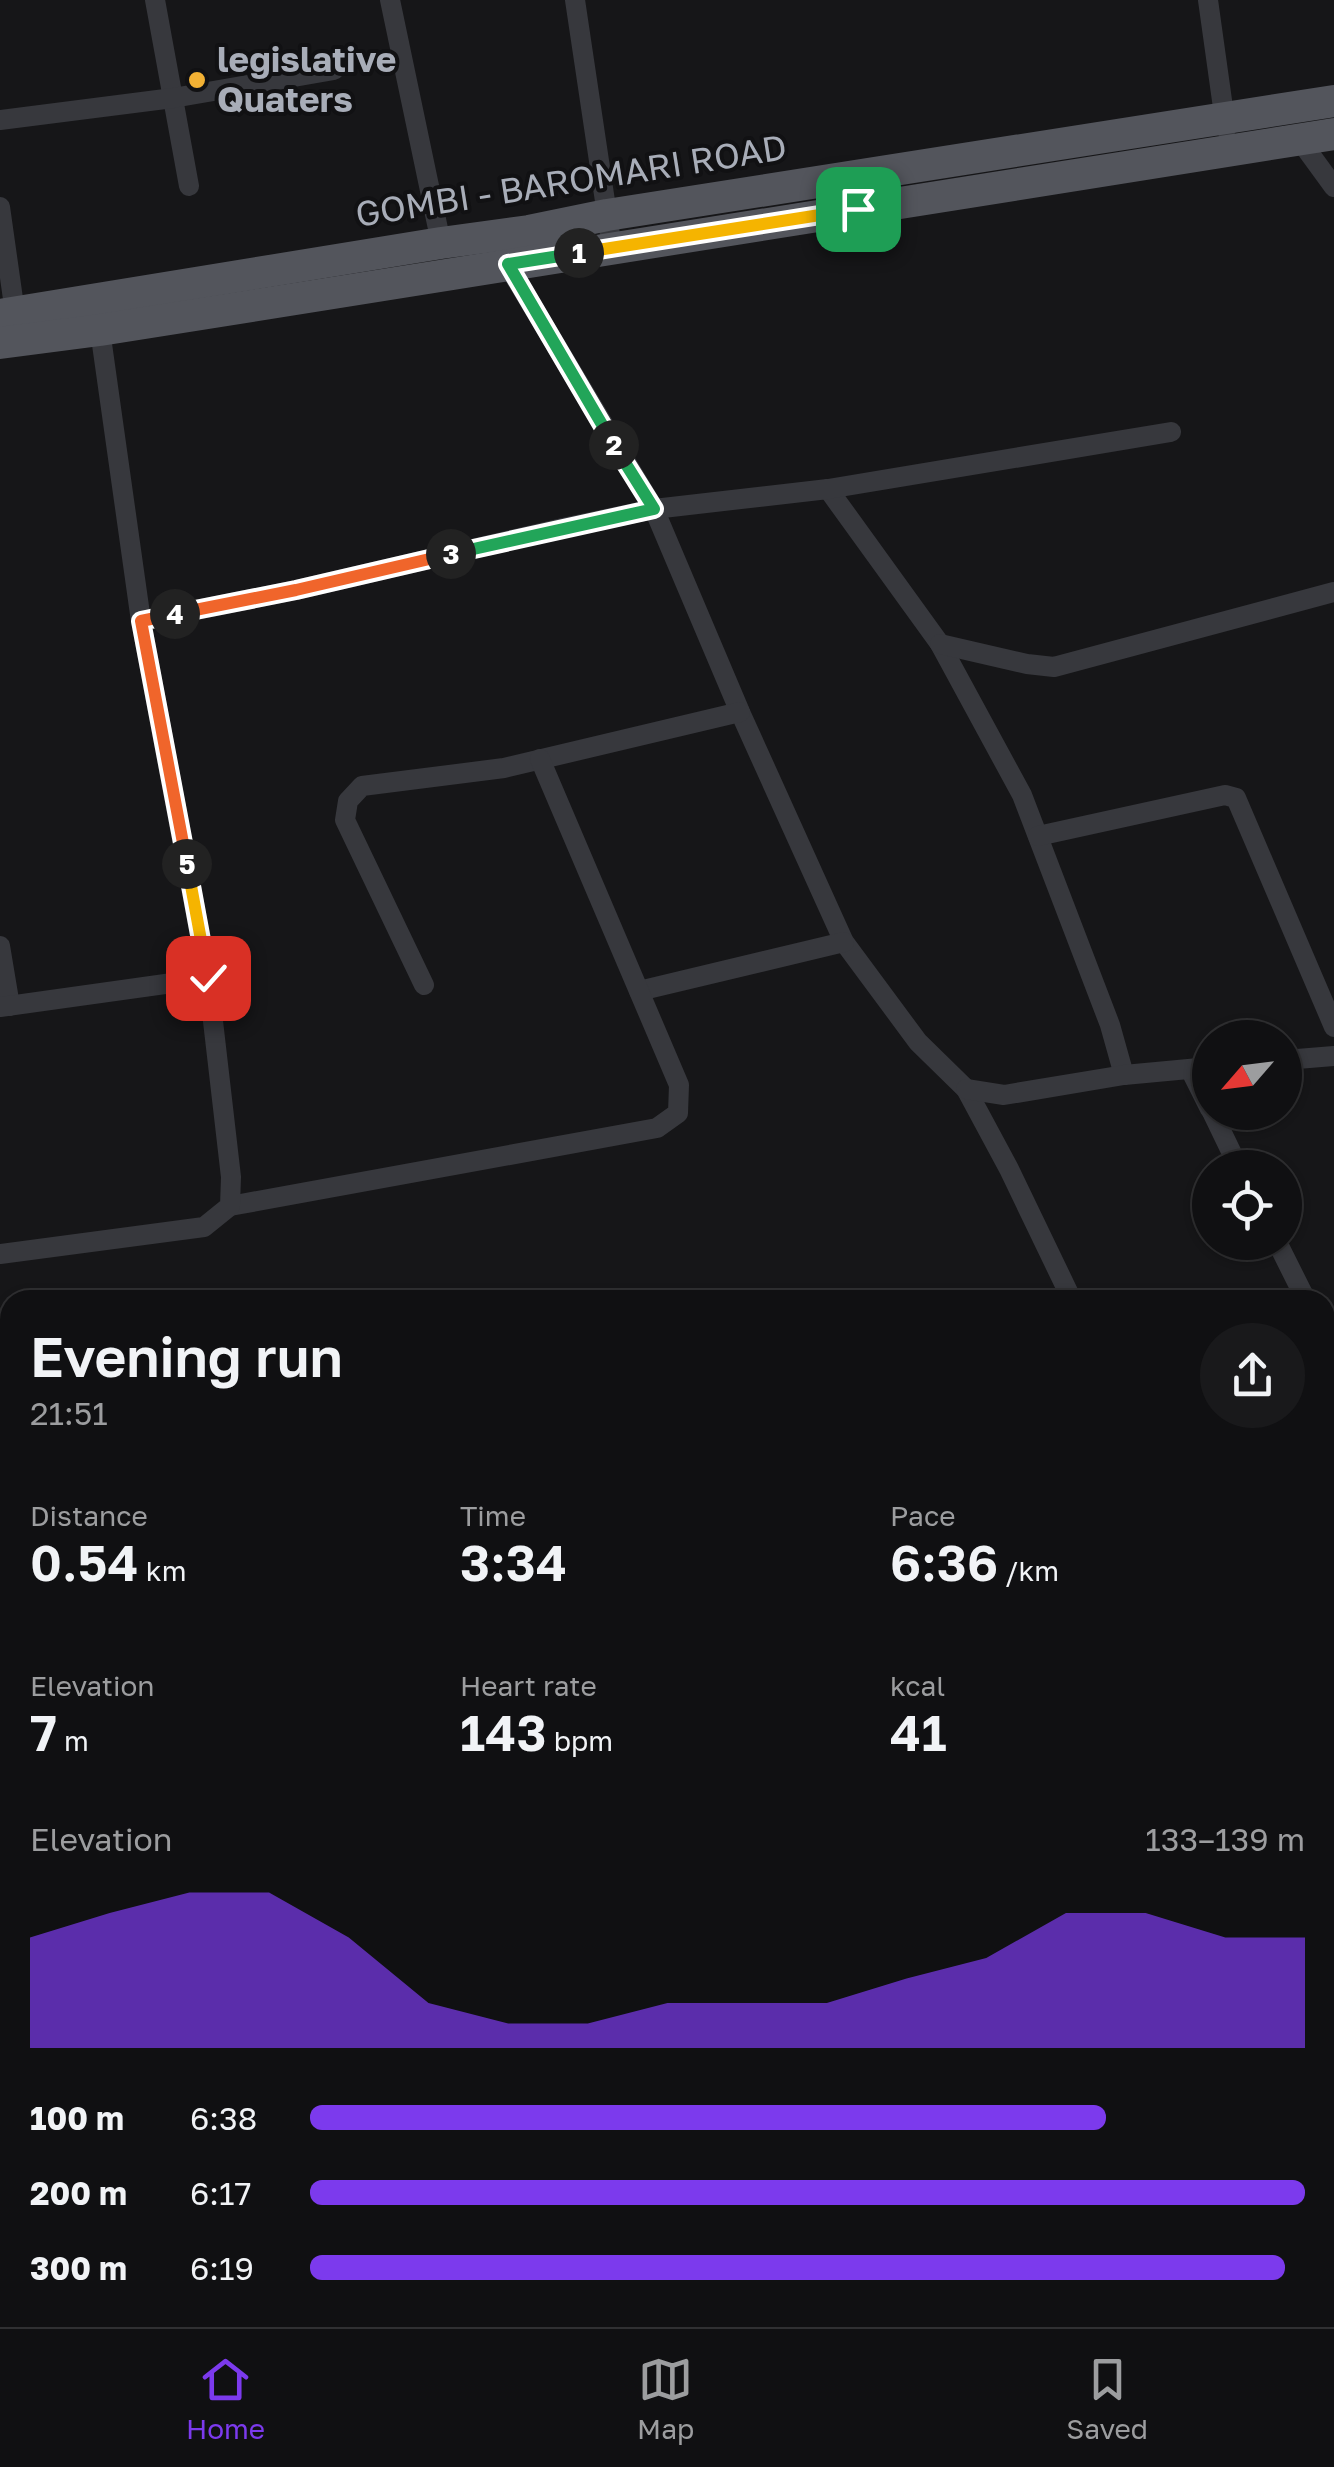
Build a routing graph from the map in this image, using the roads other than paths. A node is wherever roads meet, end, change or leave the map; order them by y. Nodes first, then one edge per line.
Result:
1 (156, 0) edge
2 (390, 0) edge
3 (575, 0) edge
4 (1208, 0) edge
5 (334, 70) dead end
6 (172, 98) junction
7 (1334, 101) edge
8 (1226, 118) junction
9 (0, 120) edge
10 (1334, 134) edge
11 (1299, 139) junction
12 (1226, 152) junction
13 (189, 186) dead end
14 (1334, 187) edge
15 (0, 207) edge
16 (610, 231) junction
17 (440, 243) junction
18 (508, 264) junction
19 (242, 292) junction
20 (8, 314) edge
21 (100, 330) junction
22 (0, 343) edge
23 (1170, 432) dead end
24 (828, 489) junction
25 (654, 509) junction
26 (1334, 592) edge
27 (141, 621) junction
28 (940, 644) junction
29 (740, 712) junction
30 (540, 760) junction
31 (1038, 836) junction
32 (844, 942) junction
33 (0, 946) edge
34 (208, 978) junction
35 (424, 985) dead end
36 (639, 992) junction
37 (5, 1006) edge
38 (1334, 1027) edge
39 (1334, 1056) edge
40 (1302, 1059) edge
41 (1192, 1069) edge
42 (1124, 1075) junction
43 (966, 1088) junction
44 (230, 1206) junction
45 (0, 1254) edge
46 (1286, 1260) edge
47 (1067, 1290) edge
48 (1301, 1290) edge

1 - 6 street
2 - 17 street
3 - 16 street
4 - 8 street
5 - 6 street
6 - 9 street
6 - 13 street
7 - 8 main road, GOMBI - BAROMARI ROAD
8 - 12 street
8 - 16 main road, GOMBI - BAROMARI ROAD
10 - 11 main road, GOMBI - BAROMARI ROAD
11 - 12 main road, GOMBI - BAROMARI ROAD
11 - 14 street
12 - 16 main road, GOMBI - BAROMARI ROAD
15 - 20 street
16 - 17 main road, GOMBI - BAROMARI ROAD
16 - 18 main road, GOMBI - BAROMARI ROAD
17 - 19 main road, GOMBI - BAROMARI ROAD
18 - 19 main road, GOMBI - BAROMARI ROAD
18 - 25 street
19 - 20 main road, GOMBI - BAROMARI ROAD
19 - 21 main road, GOMBI - BAROMARI ROAD
21 - 22 main road, GOMBI - BAROMARI ROAD
21 - 27 street
23 - 24 street
24 - 25 street
24 - 28 street
25 - 27 street
25 - 29 street
26 - 28 street
27 - 34 street
28 - 31 street
29 - 30 street
29 - 32 street
30 - 35 street
30 - 36 street
31 - 38 street
31 - 42 street
32 - 36 street
32 - 43 street
33 - 37 street
34 - 37 street
34 - 44 street
36 - 44 street
39 - 40 street
41 - 42 street
42 - 43 street
43 - 47 street
44 - 45 street
46 - 48 street

